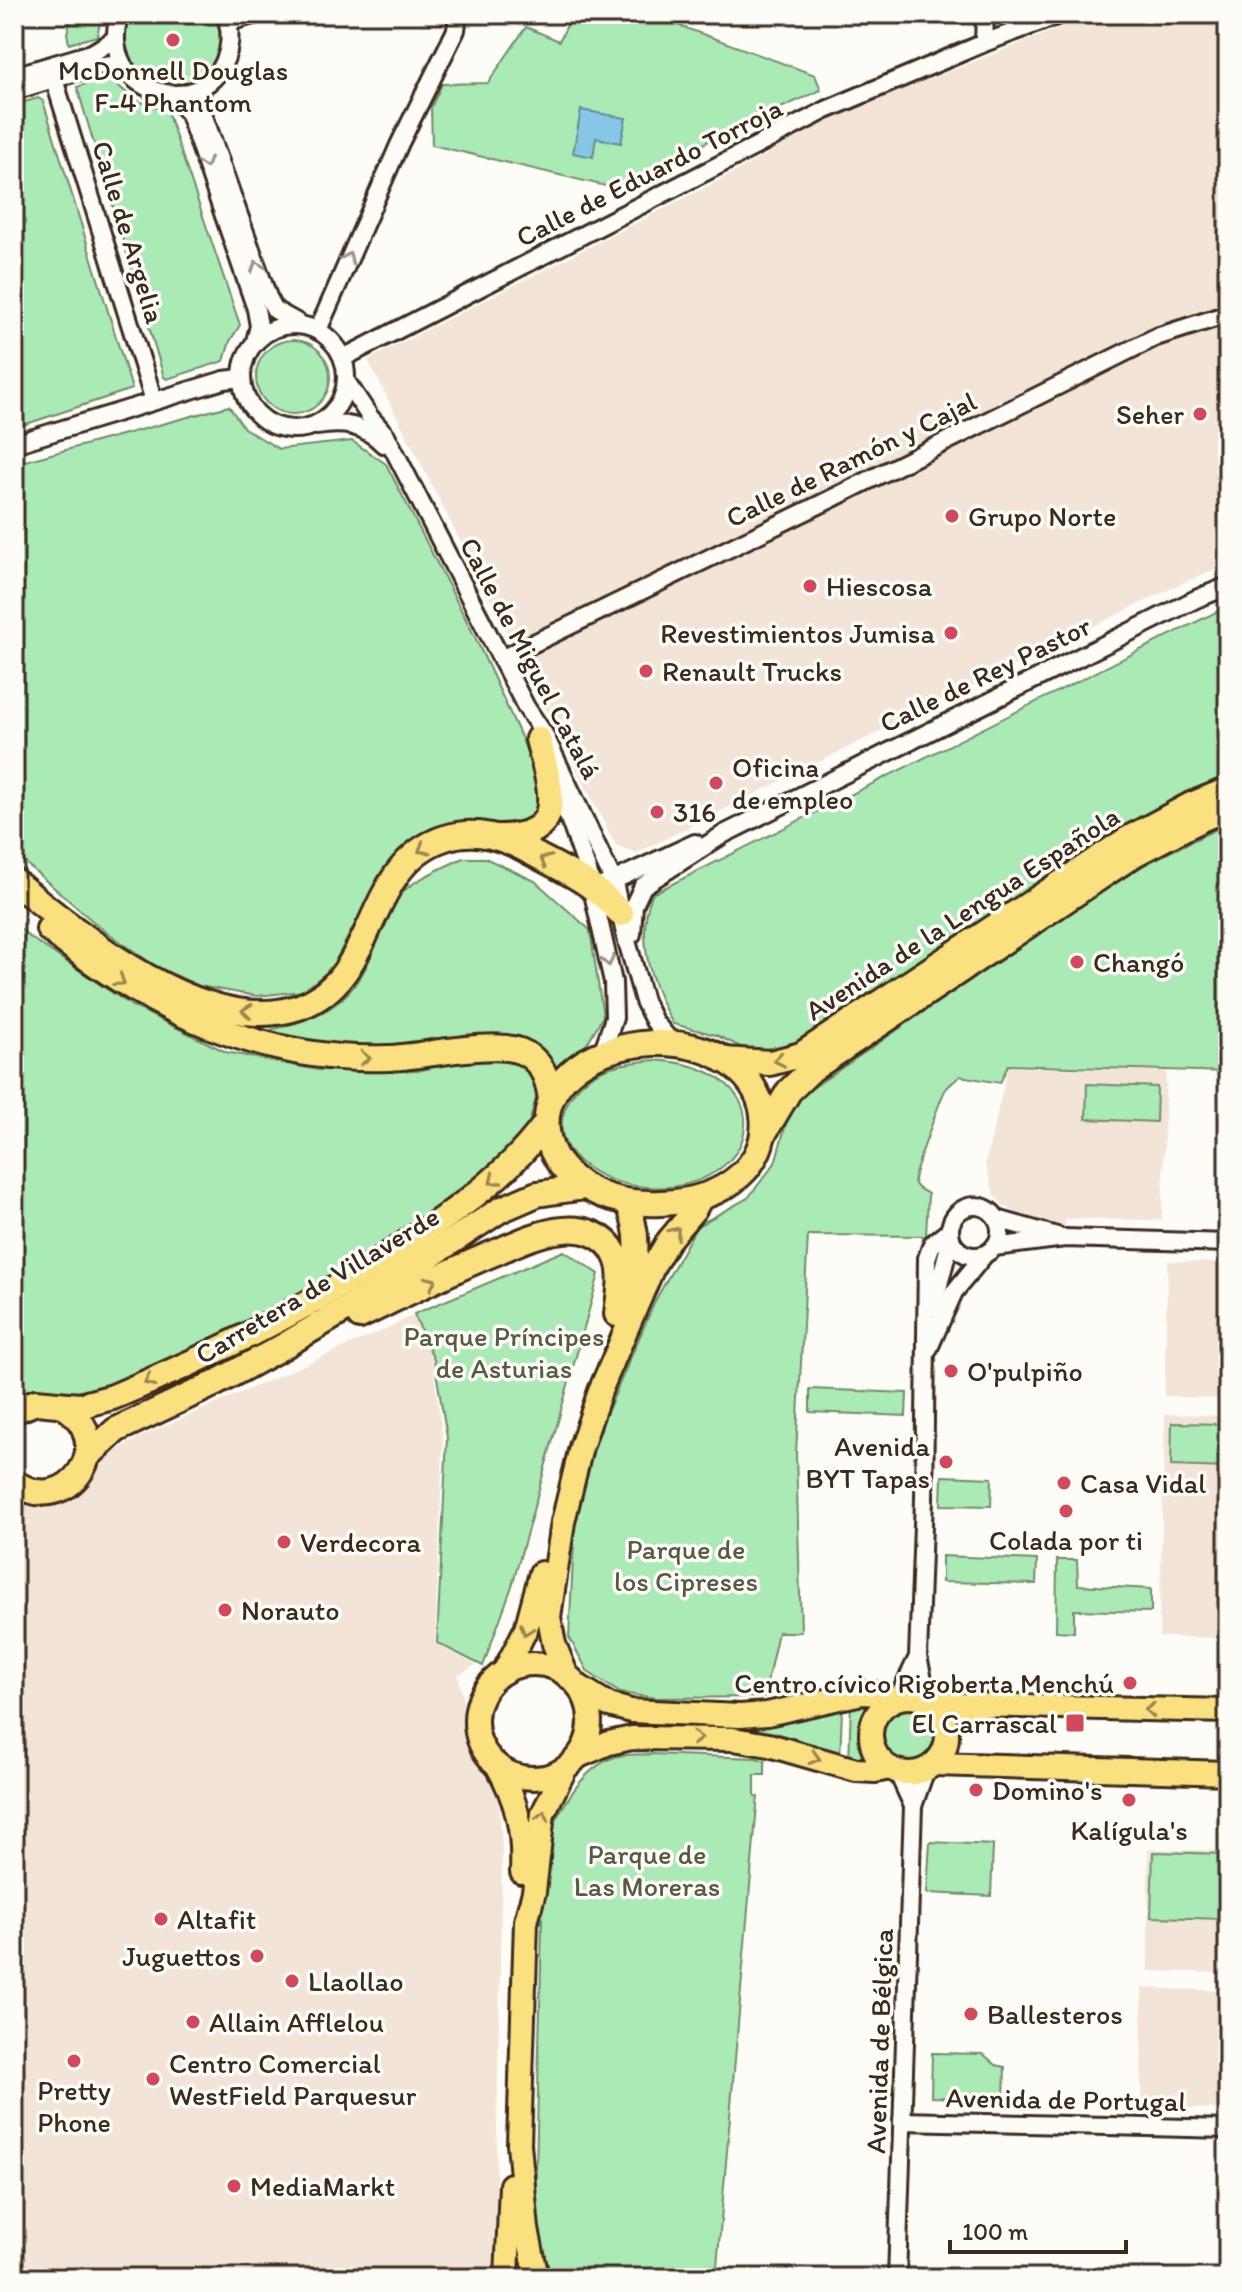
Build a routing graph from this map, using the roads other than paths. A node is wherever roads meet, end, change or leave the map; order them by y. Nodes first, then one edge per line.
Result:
1 (120, 14) edge
2 (257, 14) edge
3 (458, 14) edge
4 (985, 14) edge
5 (1062, 14) edge
6 (227, 18) edge
7 (1016, 22) edge
8 (115, 39) junction
9 (984, 43) junction
10 (121, 63) junction
11 (14, 76) edge
12 (54, 79) junction
13 (201, 87) junction
14 (14, 91) edge
15 (172, 94) junction
16 (1228, 314) edge
17 (310, 327) junction
18 (255, 341) junction
19 (343, 358) junction
20 (241, 378) junction
21 (346, 381) junction
22 (154, 401) junction
23 (303, 428) junction
24 (14, 444) edge
25 (399, 460) junction
26 (1228, 586) edge
27 (501, 659) junction
28 (526, 707) junction
29 (538, 739) junction
30 (1228, 790) edge
31 (1228, 808) edge
32 (724, 834) junction
33 (498, 837) junction
34 (599, 849) junction
35 (645, 866) junction
36 (14, 867) edge
37 (14, 881) edge
38 (603, 883) junction
39 (14, 899) edge
40 (621, 914) joint
41 (106, 950) junction
42 (631, 956) junction
43 (672, 1043) junction
44 (602, 1053) junction
45 (724, 1060) junction
46 (551, 1099) junction
47 (546, 1123) junction
48 (764, 1133) junction
49 (585, 1187) junction
50 (702, 1196) junction
51 (626, 1201) junction
52 (997, 1219) junction
53 (951, 1234) junction
54 (1065, 1238) junction
55 (1228, 1243) edge
56 (990, 1251) junction
57 (617, 1314) junction
58 (927, 1353) junction
59 (259, 1360) junction
60 (62, 1405) junction
61 (14, 1411) edge
62 (89, 1455) junction
63 (14, 1482) edge
64 (918, 1657) junction
65 (504, 1672) junction
66 (572, 1681) junction
67 (895, 1699) junction
68 (930, 1703) junction
69 (1228, 1711) edge
70 (572, 1762) junction
71 (497, 1765) junction
72 (930, 1767) junction
73 (894, 1770) junction
74 (1228, 1773) edge
75 (913, 1806) junction
76 (526, 1921) junction
77 (902, 2121) junction
78 (1228, 2129) edge
79 (519, 2144) junction
80 (507, 2278) edge
81 (537, 2278) edge
82 (897, 2278) edge

1 - 8 street
2 - 6 street
17 -> 3 street
4 - 9 street
5 - 7 street
6 - 13 street
7 - 9 street, Calle de Eduardo Torroja
8 - 10 street
8 - 11 street
9 - 19 street, Calle de Eduardo Torroja
10 - 12 street
10 - 15 street
12 - 14 street
12 - 22 street, Calle de Argelia
13 - 15 street
17 -> 13 street
15 -> 18 street
16 - 27 street, Calle de Ramón y Cajal
17 - 18 street
17 - 19 street
18 - 20 street
19 - 21 street
20 - 22 street
20 - 23 street
21 - 23 street
21 - 25 street, Calle de Miguel Catalá
22 - 24 street
23 - 25 street
25 - 27 street, Calle de Miguel Catalá
26 - 32 street, Calle de Rey Pastor
27 - 28 street, Calle de Miguel Catalá
28 - 29 street
28 - 34 street, Calle de Miguel Catalá
29 - 33 highway
29 - 38 street
30 -> 45 highway, Avenida de la Lengua Española
31 - 48 highway, Avenida de la Lengua Española
32 - 35 street, Calle de Rey Pastor
32 - 42 street, Calle de Rey Pastor
38 -> 33 highway
33 -> 41 highway
34 - 35 street
34 - 38 street, Calle de Miguel Catalá
35 - 38 street, Calle de Rey Pastor
36 - 41 highway
37 - 41 highway
38 - 40 highway
38 -> 44 street
39 -> 46 highway
40 - 42 street
42 - 43 street
43 - 44 highway
43 - 45 highway
44 - 46 highway
45 - 48 highway
46 - 47 highway
47 - 49 highway
47 -> 60 highway, Carretera de Villaverde
48 - 50 highway
49 - 51 highway
49 - 59 highway, Carretera de Villaverde
50 - 51 highway
66 -> 50 main road
51 - 57 main road
52 - 53 street
52 - 54 street
52 - 56 street
53 - 56 street
53 - 58 street
54 - 55 street
54 - 56 street
56 - 58 street
59 -> 57 highway
57 -> 65 main road
58 - 64 street
59 - 62 highway, Carretera de Villaverde
60 - 61 highway, Carretera de Villaverde
60 - 62 highway
62 - 63 highway, Carretera de Villaverde
64 - 67 street
64 - 68 street
65 - 66 main road
65 - 71 main road
66 - 67 main road
66 - 70 main road
67 - 68 main road
67 - 73 main road
69 -> 68 main road
68 - 72 main road
70 - 71 main road
70 -> 73 main road
76 -> 70 main road
71 - 76 main road
72 - 73 main road
72 - 74 main road
72 - 75 street
73 - 75 street
75 - 77 street, Avenida de Bélgica
76 - 79 main road
77 - 78 street, Avenida de Portugal
77 - 82 street, Avenida de Bélgica
79 - 80 main road
79 - 81 main road

